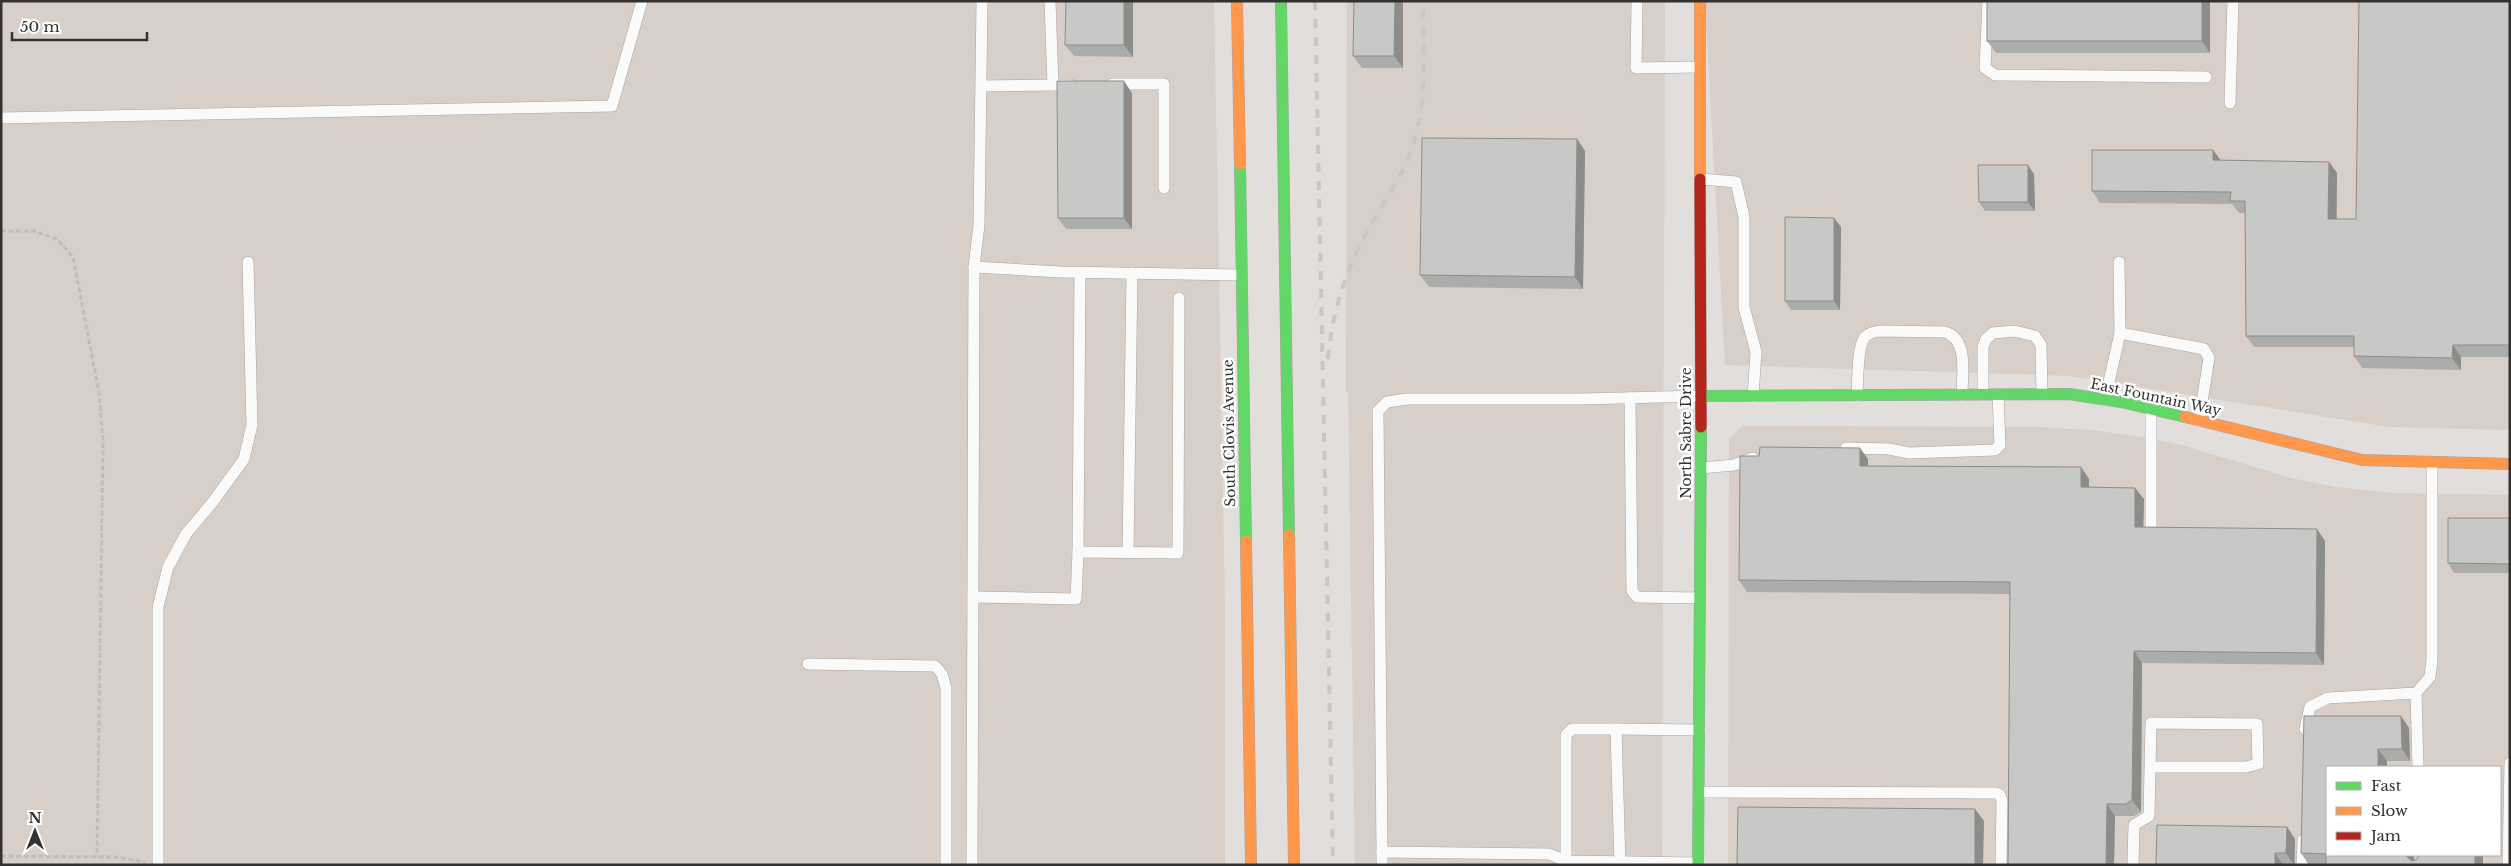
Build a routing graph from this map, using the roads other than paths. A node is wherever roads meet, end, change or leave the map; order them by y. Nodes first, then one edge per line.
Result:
1 (642, 1) edge
2 (982, 1) edge
3 (1050, 1) edge
4 (1237, 1) edge
5 (1281, 1) edge
6 (1637, 1) edge
7 (1700, 1) edge
8 (1988, 1) edge
9 (2233, 1) edge
10 (1700, 67) junction
11 (2206, 77) dead end
12 (1100, 84) edge
13 (1054, 85) junction
14 (1081, 85) edge
15 (982, 86) junction
16 (2230, 103) dead end
17 (1, 118) edge
18 (1701, 179) junction
19 (1164, 188) dead end
20 (248, 262) dead end
21 (2119, 262) dead end
22 (974, 267) junction
23 (1080, 272) junction
24 (1132, 273) junction
25 (1241, 274) junction
26 (1179, 298) dead end
27 (2120, 334) junction
28 (1983, 394) junction
29 (1998, 394) junction
30 (2042, 394) junction
31 (1857, 395) junction
32 (1962, 395) junction
33 (1701, 396) junction
34 (1753, 396) junction
35 (1630, 398) junction
36 (2105, 400) junction
37 (2151, 410) junction
38 (2199, 421) junction
39 (1832, 448) edge
40 (1767, 451) edge
41 (2432, 463) junction
42 (2510, 464) edge
43 (1701, 468) junction
44 (2151, 526) edge
45 (1078, 552) junction
46 (1128, 553) junction
47 (973, 597) junction
48 (1700, 598) junction
49 (808, 664) dead end
50 (2416, 693) junction
51 (1616, 729) junction
52 (1699, 730) junction
53 (2305, 741) edge
54 (2510, 763) edge
55 (2418, 766) edge
56 (2150, 767) junction
57 (1698, 792) junction
58 (2303, 826) edge
59 (1382, 852) junction
60 (1566, 863) edge
61 (1620, 864) edge
62 (1698, 864) edge
63 (158, 865) edge
64 (946, 865) edge
65 (972, 865) edge
66 (1251, 865) edge
67 (1294, 865) edge
68 (1382, 865) edge
69 (2001, 865) edge
70 (2133, 865) edge
71 (2302, 865) edge
72 (2508, 865) edge

1 - 17 lane
2 - 15 lane
3 - 13 lane
4 - 25 main road, South Clovis Avenue
5 - 67 main road
6 - 10 lane
7 - 10 main road, North Sabre Drive
8 - 11 lane
9 - 16 lane
10 - 18 main road, North Sabre Drive
12 - 19 lane
13 - 14 lane
13 - 15 lane
15 - 22 lane
18 - 33 main road, North Sabre Drive
18 - 34 lane
20 - 63 lane
21 - 27 lane
22 - 23 lane
22 - 47 lane
23 - 24 lane
23 - 45 lane
24 - 25 lane
24 - 46 lane
25 - 66 main road, South Clovis Avenue
26 - 46 lane
27 - 36 lane
27 - 38 lane
28 - 29 main road, East Fountain Way
28 - 30 lane
28 - 32 main road, East Fountain Way
29 - 30 main road, East Fountain Way
29 - 39 lane
30 - 36 main road, East Fountain Way
31 - 32 main road, East Fountain Way
31 - 32 lane
31 - 34 main road, East Fountain Way
33 - 34 main road, East Fountain Way
33 - 35 lane
33 - 43 main road, North Sabre Drive
35 - 48 lane
35 - 59 lane
36 - 37 main road, East Fountain Way
37 - 38 main road, East Fountain Way
37 - 44 lane
38 - 41 main road, East Fountain Way
40 - 43 lane
41 - 42 main road, East Fountain Way
41 - 50 lane
43 - 48 main road, North Sabre Drive
45 - 46 lane
45 - 47 lane
47 - 65 lane
48 - 52 main road, North Sabre Drive
49 - 64 lane
50 - 53 lane
50 - 55 lane
51 - 52 lane
51 - 60 lane
51 - 61 lane
52 - 57 main road, North Sabre Drive
54 - 72 lane
56 - 56 lane
56 - 70 lane
57 - 62 main road, North Sabre Drive
57 - 69 lane
58 - 71 lane
59 - 60 lane
59 - 68 lane
60 - 61 lane
61 - 62 lane

